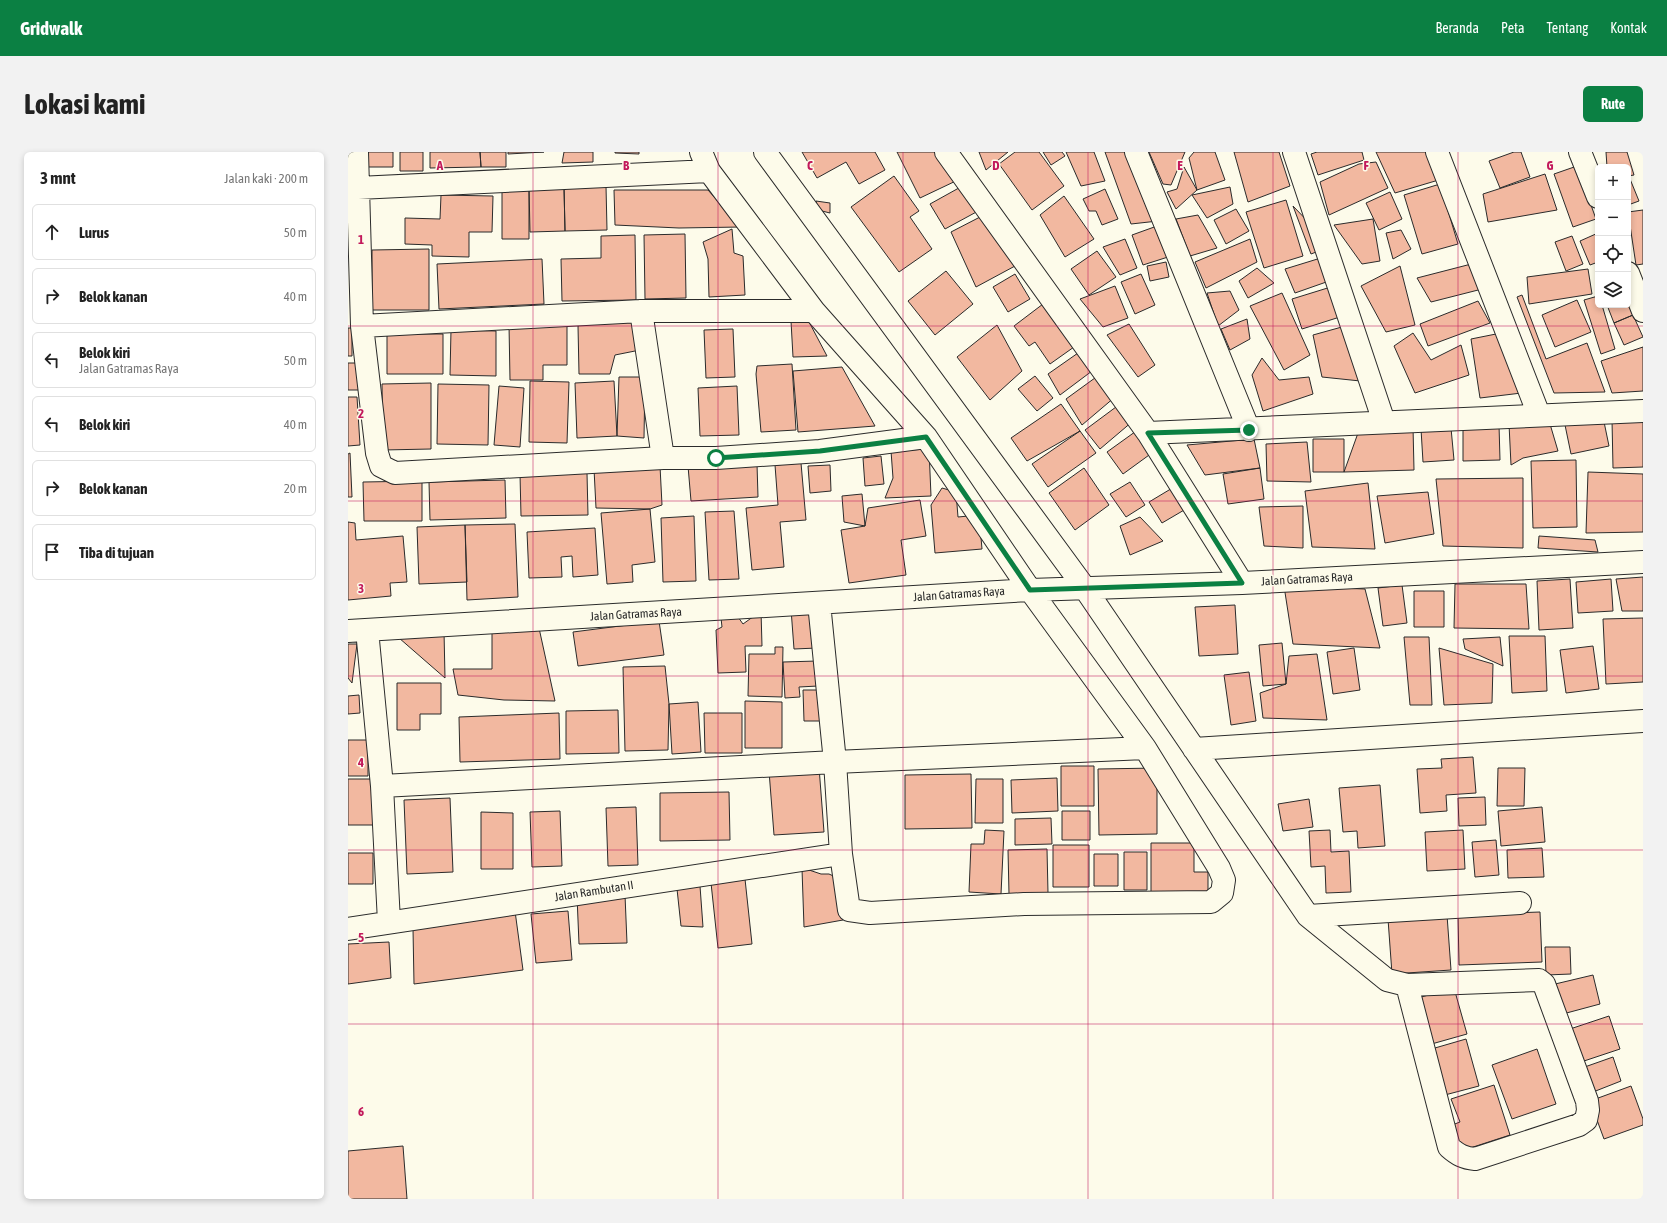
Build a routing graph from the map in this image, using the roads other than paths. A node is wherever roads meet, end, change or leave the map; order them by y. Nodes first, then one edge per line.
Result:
1 (357, 152) edge
2 (765, 152) edge
3 (946, 152) edge
4 (1136, 152) edge
5 (1294, 152) edge
6 (1437, 152) edge
7 (1580, 152) edge
8 (705, 162) edge
9 (358, 188) junction
10 (1595, 190) edge
11 (1631, 281) edge
12 (642, 311) junction
13 (814, 311) junction
14 (1643, 311) edge
15 (362, 326) junction
16 (1643, 411) edge
17 (1539, 416) junction
18 (1384, 422) junction
19 (1249, 430) junction
20 (1148, 433) junction
21 (926, 437) junction
22 (663, 458) junction
23 (1643, 562) edge
24 (1242, 583) junction
25 (1084, 587) junction
26 (1030, 590) junction
27 (819, 603) junction
28 (357, 630) edge
29 (1643, 721) edge
30 (1145, 748) junction
31 (1194, 750) junction
32 (835, 762) junction
33 (382, 786) junction
34 (841, 854) junction
35 (1520, 902) dead end
36 (1308, 916) junction
37 (389, 922) junction
38 (348, 929) edge
39 (1407, 985) junction

1 - 9 street
2 - 25 street
3 - 20 street
4 - 19 street
5 - 18 street
6 - 17 street
7 - 10 street
8 - 9 street
8 - 13 street
9 - 15 street
11 - 14 street
12 - 13 street
12 - 15 street
12 - 22 street
13 - 21 street
15 - 22 street
16 - 17 street
17 - 18 street
18 - 19 street
19 - 20 street
20 - 24 street
21 - 22 street
21 - 26 street
23 - 24 street, Jalan Gatramas Raya
24 - 25 street, Jalan Gatramas Raya
25 - 26 street, Jalan Gatramas Raya
25 - 31 street
26 - 27 street, Jalan Gatramas Raya
26 - 30 street
27 - 28 street, Jalan Gatramas Raya
27 - 32 street
28 - 33 street
29 - 31 street
30 - 32 street
30 - 34 street
31 - 36 street
32 - 33 street
32 - 34 street
33 - 37 street
34 - 37 street, Jalan Rambutan II
35 - 36 street
36 - 39 street
37 - 38 street, Jalan Rambutan II
39 - 39 street

